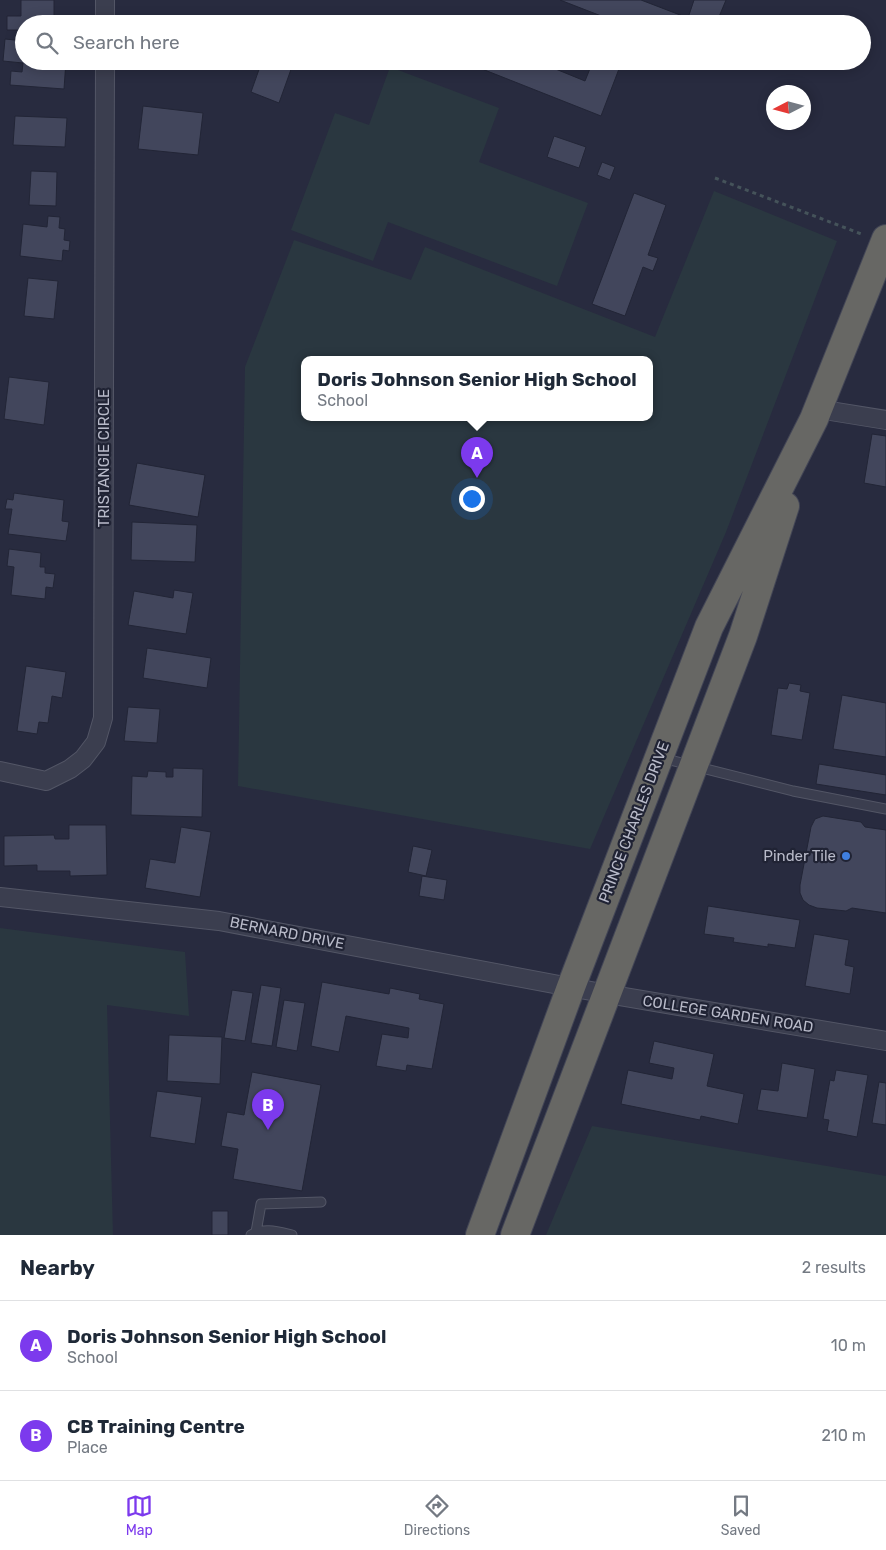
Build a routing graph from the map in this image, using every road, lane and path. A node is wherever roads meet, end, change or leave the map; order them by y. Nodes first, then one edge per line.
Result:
1 (105, 0) edge
2 (105, 15) edge
3 (105, 70) edge
4 (715, 178) dead end
5 (885, 241) edge
6 (816, 414) junction
7 (886, 420) edge
8 (659, 757) junction
9 (693, 767) junction
10 (0, 771) edge
11 (886, 809) edge
12 (0, 896) edge
13 (571, 987) junction
14 (607, 994) junction
15 (886, 1040) edge
16 (321, 1202) dead end
17 (254, 1233) edge
18 (292, 1235) edge
19 (480, 1235) edge
20 (515, 1235) edge

1 - 2 street
3 - 10 street, TRISTANGIE CIRCLE
4 - 5 path
5 - 6 highway, PRINCE CHARLES DRIVE
6 - 7 street
6 - 8 highway, PRINCE CHARLES DRIVE
6 - 9 highway, PRINCE CHARLES DRIVE
8 - 9 lane
8 - 13 highway, PRINCE CHARLES DRIVE
9 - 11 lane
9 - 14 highway, PRINCE CHARLES DRIVE
12 - 13 street, BERNARD DRIVE
13 - 14 street, COLLEGE GARDEN ROAD
13 - 19 highway, PRINCE CHARLES DRIVE
14 - 15 street, COLLEGE GARDEN ROAD
14 - 20 highway, PRINCE CHARLES DRIVE
16 - 17 lane
17 - 18 lane

